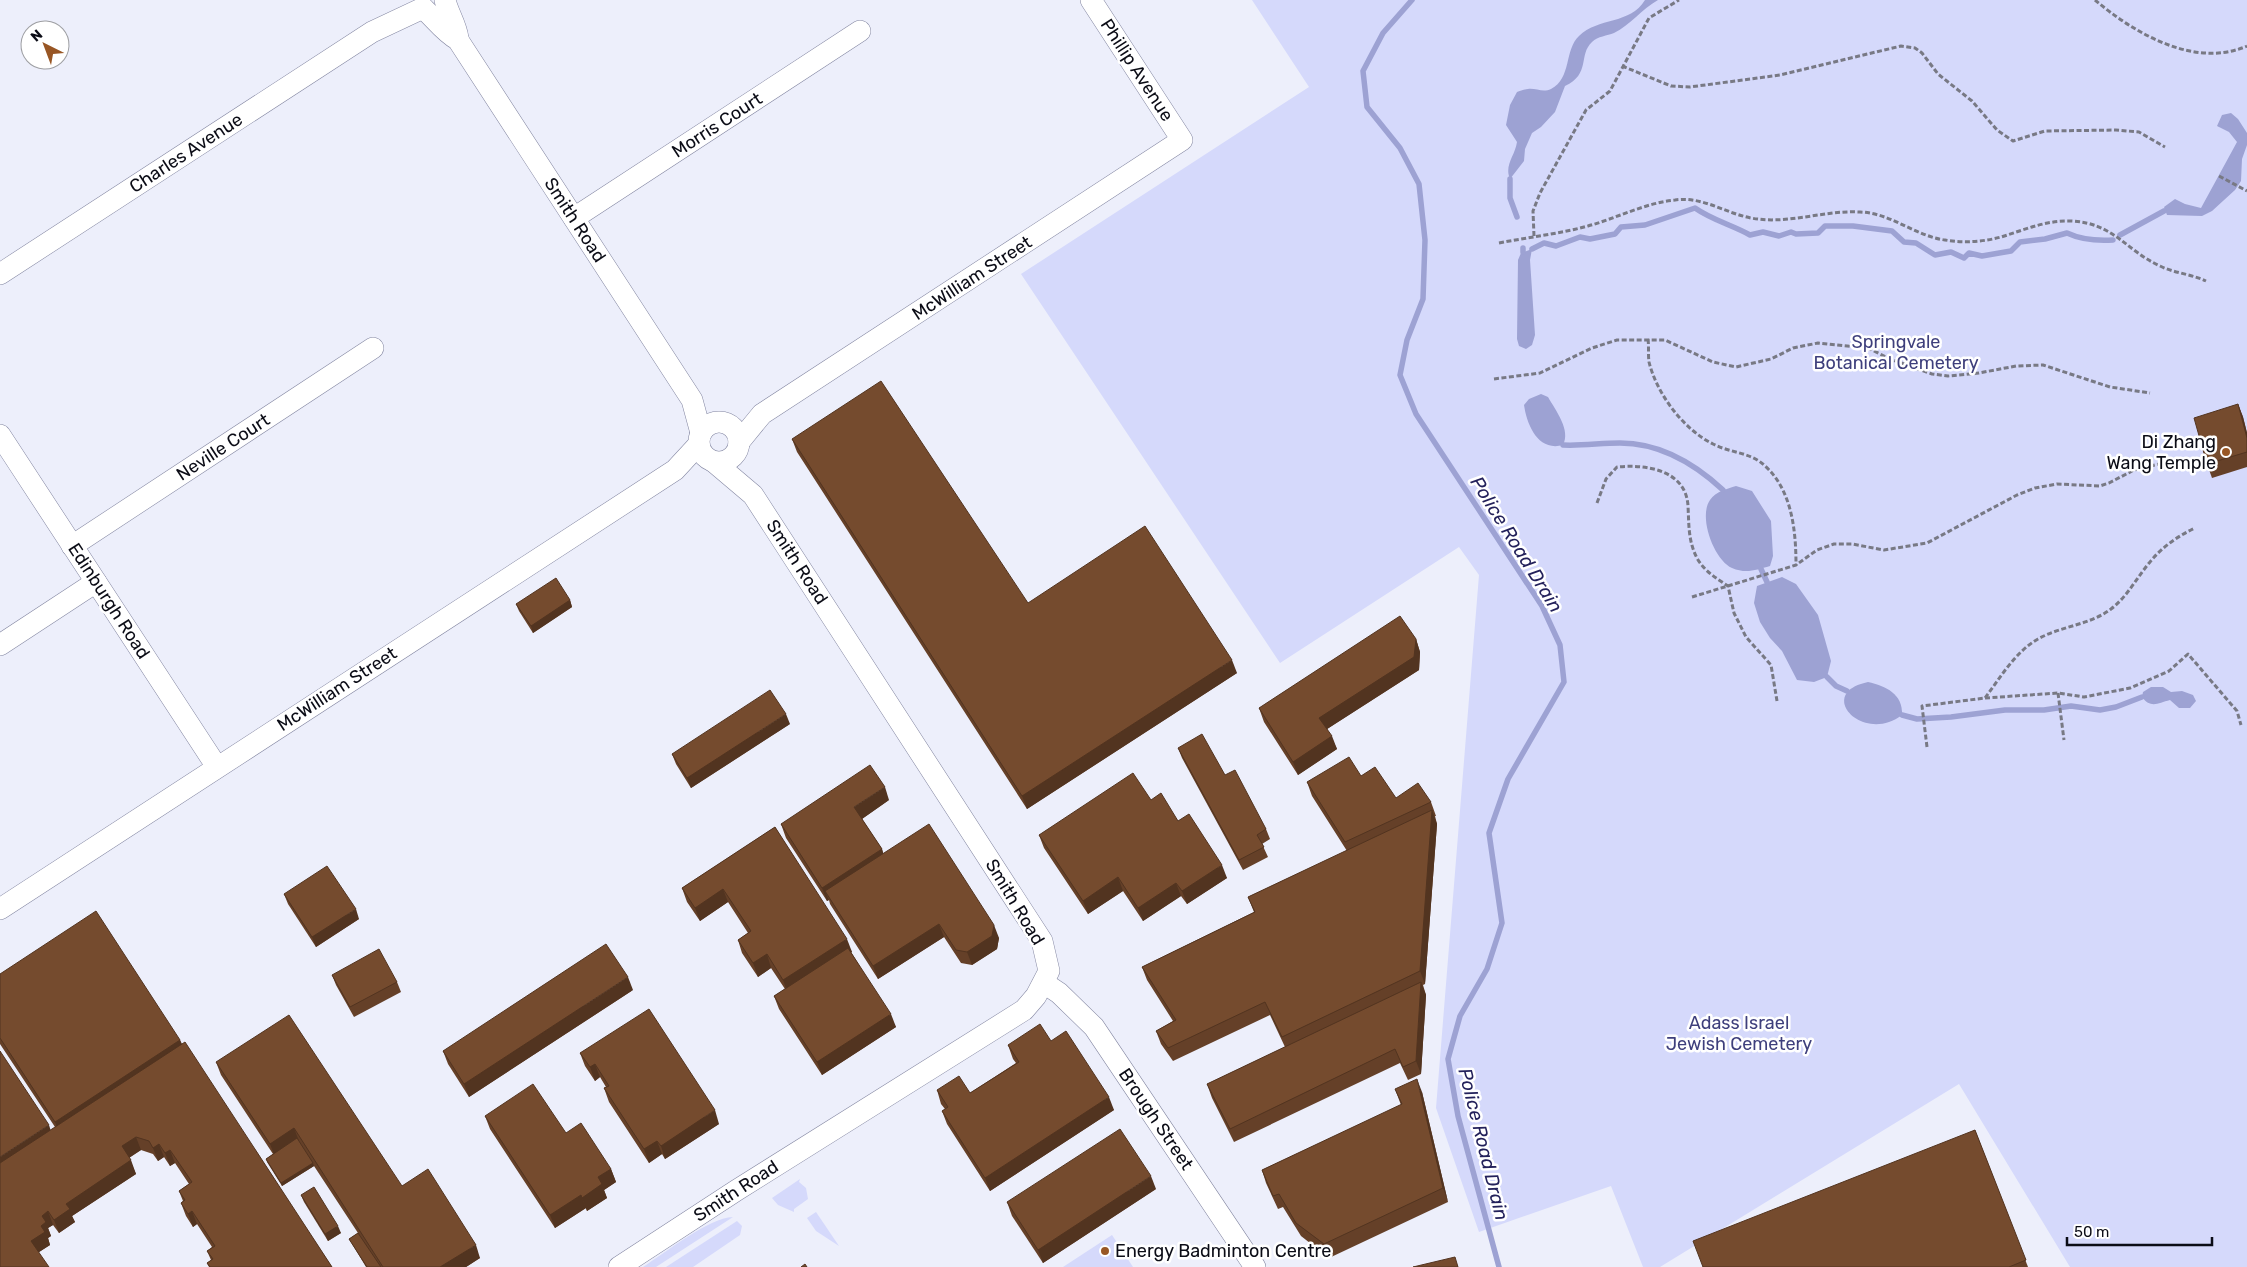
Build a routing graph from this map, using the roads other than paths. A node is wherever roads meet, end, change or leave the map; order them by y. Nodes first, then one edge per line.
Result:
1 (1091, 0) edge
2 (426, 3) edge
3 (860, 31) dead end
4 (1182, 140) joint
5 (574, 218) junction
6 (0, 274) edge
7 (374, 348) dead end
8 (692, 400) junction
9 (762, 414) junction
10 (724, 422) junction
11 (0, 435) edge
12 (700, 438) junction
13 (739, 442) junction
14 (713, 461) junction
15 (675, 470) junction
16 (753, 495) junction
17 (72, 546) junction
18 (96, 582) junction
19 (0, 645) edge
20 (218, 767) junction
21 (0, 909) edge
22 (1044, 983) junction
23 (618, 1267) edge
24 (1255, 1267) edge

1 - 4 street, Phillip Avenue
2 - 5 street, Smith Road
2 - 6 street, Charles Avenue
3 - 5 street, Morris Court
4 - 9 street, McWilliam Street
5 - 8 street, Smith Road
7 - 17 street, Neville Court
8 - 10 street, Smith Road
8 - 12 street, Smith Road
9 - 10 street, McWilliam Street
9 - 13 street, McWilliam Street
10 - 12 street
10 - 13 street
11 - 17 street, Edinburgh Road
12 - 14 street
12 - 15 street, McWilliam Street
13 - 14 street
13 - 16 street, Smith Road
14 - 15 street, McWilliam Street
14 - 16 street, Smith Road
15 - 20 street, McWilliam Street
16 - 22 street, Smith Road
17 - 18 street, Edinburgh Road
18 - 19 street
18 - 20 street, Edinburgh Road
20 - 21 street, McWilliam Street
22 - 23 street, Smith Road
22 - 24 street, Brough Street

